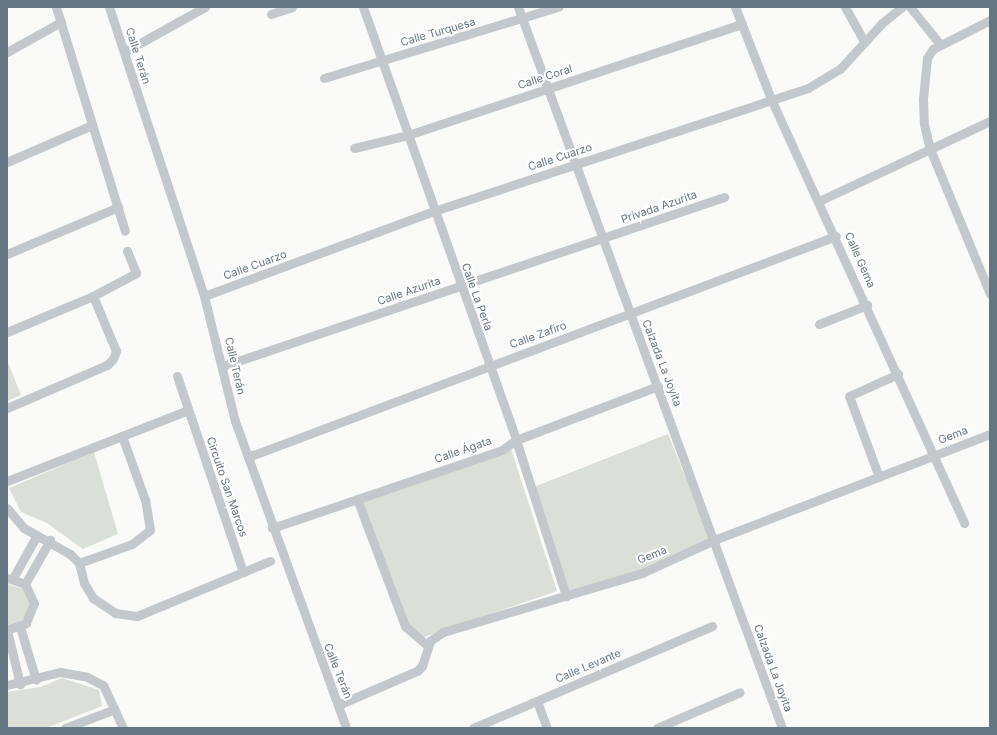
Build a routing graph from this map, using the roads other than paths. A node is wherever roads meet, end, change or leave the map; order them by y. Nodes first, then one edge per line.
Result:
1 (56, 7) edge
2 (109, 7) edge
3 (205, 7) edge
4 (292, 7) edge
5 (363, 7) edge
6 (518, 7) edge
7 (558, 7) edge
8 (735, 7) edge
9 (845, 7) edge
10 (902, 7) edge
11 (910, 7) edge
12 (271, 14) dead end
13 (523, 20) junction
14 (990, 20) edge
15 (61, 22) junction
16 (742, 24) junction
17 (864, 41) junction
18 (940, 44) junction
19 (7, 52) edge
20 (124, 52) junction
21 (381, 61) junction
22 (324, 78) dead end
23 (548, 88) junction
24 (771, 99) junction
25 (990, 121) edge
26 (92, 126) junction
27 (408, 135) junction
28 (354, 148) dead end
29 (930, 149) junction
30 (7, 162) edge
31 (576, 165) junction
32 (724, 197) dead end
33 (819, 201) junction
34 (118, 208) junction
35 (434, 211) junction
36 (125, 231) dead end
37 (836, 236) junction
38 (603, 239) junction
39 (127, 251) dead end
40 (7, 254) edge
41 (461, 287) junction
42 (990, 294) edge
43 (93, 296) junction
44 (204, 296) junction
45 (867, 305) junction
46 (630, 314) junction
47 (819, 324) dead end
48 (7, 332) edge
49 (223, 366) junction
50 (489, 366) junction
51 (898, 374) junction
52 (177, 376) dead end
53 (658, 386) junction
54 (7, 408) edge
55 (188, 410) junction
56 (990, 434) edge
57 (122, 436) junction
58 (516, 440) junction
59 (934, 455) junction
60 (248, 457) junction
61 (879, 477) junction
62 (7, 482) edge
63 (357, 499) junction
64 (7, 508) edge
65 (964, 523) dead end
66 (272, 528) junction
67 (38, 535) junction
68 (50, 540) junction
69 (714, 540) junction
70 (270, 561) dead end
71 (79, 563) junction
72 (243, 572) junction
73 (10, 578) edge
74 (25, 584) junction
75 (566, 596) junction
76 (712, 626) dead end
77 (20, 627) junction
78 (7, 630) edge
79 (427, 645) junction
80 (36, 680) junction
81 (20, 684) junction
82 (7, 685) edge
83 (740, 692) dead end
84 (537, 701) junction
85 (338, 705) junction
86 (115, 709) junction
87 (65, 728) edge
88 (123, 728) edge
89 (346, 728) edge
90 (473, 728) edge
91 (547, 728) edge
92 (657, 728) edge
93 (782, 728) edge

1 - 15 street
2 - 20 street, Calle Terán
3 - 20 street
4 - 12 street
5 - 21 street, Calle La Perla
6 - 13 street, Calzada La Joyita
7 - 13 street, Calle Turquesa
8 - 16 street, Calle Gema
9 - 17 street
10 - 17 street, Calle Cuarzo
11 - 18 street
13 - 21 street, Calle Turquesa
13 - 23 street, Calzada La Joyita
14 - 18 street
15 - 19 street
15 - 26 street
16 - 23 street, Calle Coral
16 - 24 street, Calle Gema
17 - 24 street, Calle Cuarzo
18 - 29 street
20 - 44 street, Calle Terán
21 - 22 street, Calle Turquesa
21 - 27 street, Calle La Perla
23 - 27 street, Calle Coral
23 - 31 street, Calzada La Joyita
24 - 31 street, Calle Cuarzo
24 - 33 street, Calle Gema
25 - 29 street
26 - 30 street
26 - 34 street
27 - 28 street, Calle Coral
27 - 35 street, Calle La Perla
29 - 33 street
29 - 42 street
31 - 35 street, Calle Cuarzo
31 - 38 street, Calzada La Joyita
32 - 38 street, Privada Azurita
33 - 37 street, Calle Gema
34 - 36 street
34 - 40 street
35 - 41 street, Calle La Perla
35 - 44 street, Calle Cuarzo
37 - 45 street, Calle Gema
37 - 46 street, Calle Zafiro
38 - 41 street, Calle Azurita
38 - 46 street, Calzada La Joyita
39 - 43 street
41 - 49 street, Calle Azurita
41 - 50 street, Calle La Perla
43 - 48 street
43 - 54 street
44 - 49 street, Calle Terán
45 - 47 street
45 - 51 street, Calle Gema
46 - 50 street, Calle Zafiro
46 - 53 street, Calzada La Joyita
49 - 60 street, Calle Terán
50 - 58 street, Calle La Perla
50 - 60 street, Calle Zafiro
51 - 59 street, Calle Gema
51 - 61 street
52 - 55 street, Circuito San Marcos
53 - 58 street, Calle Ágata
53 - 69 street, Calzada La Joyita
55 - 57 street
55 - 72 street, Circuito San Marcos
56 - 59 street, Gema
57 - 62 street
57 - 71 street
58 - 63 street, Calle Ágata
58 - 75 street, Calle La Perla
59 - 61 street, Gema
59 - 65 street, Calle Gema
60 - 66 street, Calle Terán
61 - 69 street, Gema
63 - 66 street, Calle Ágata
63 - 79 street
64 - 67 street
66 - 85 street, Calle Terán
67 - 68 street
67 - 73 street
68 - 71 street
68 - 74 street
69 - 75 street, Gema
69 - 93 street, Calzada La Joyita
70 - 72 street
71 - 72 street
73 - 74 street
74 - 77 street
75 - 79 street, Gema
76 - 84 street, Calle Levante
77 - 78 street
77 - 80 street
78 - 81 street
79 - 85 street
80 - 81 street
80 - 86 street
81 - 82 street
83 - 92 street
84 - 90 street, Calle Levante
84 - 91 street
85 - 89 street, Calle Terán
86 - 87 street
86 - 88 street

